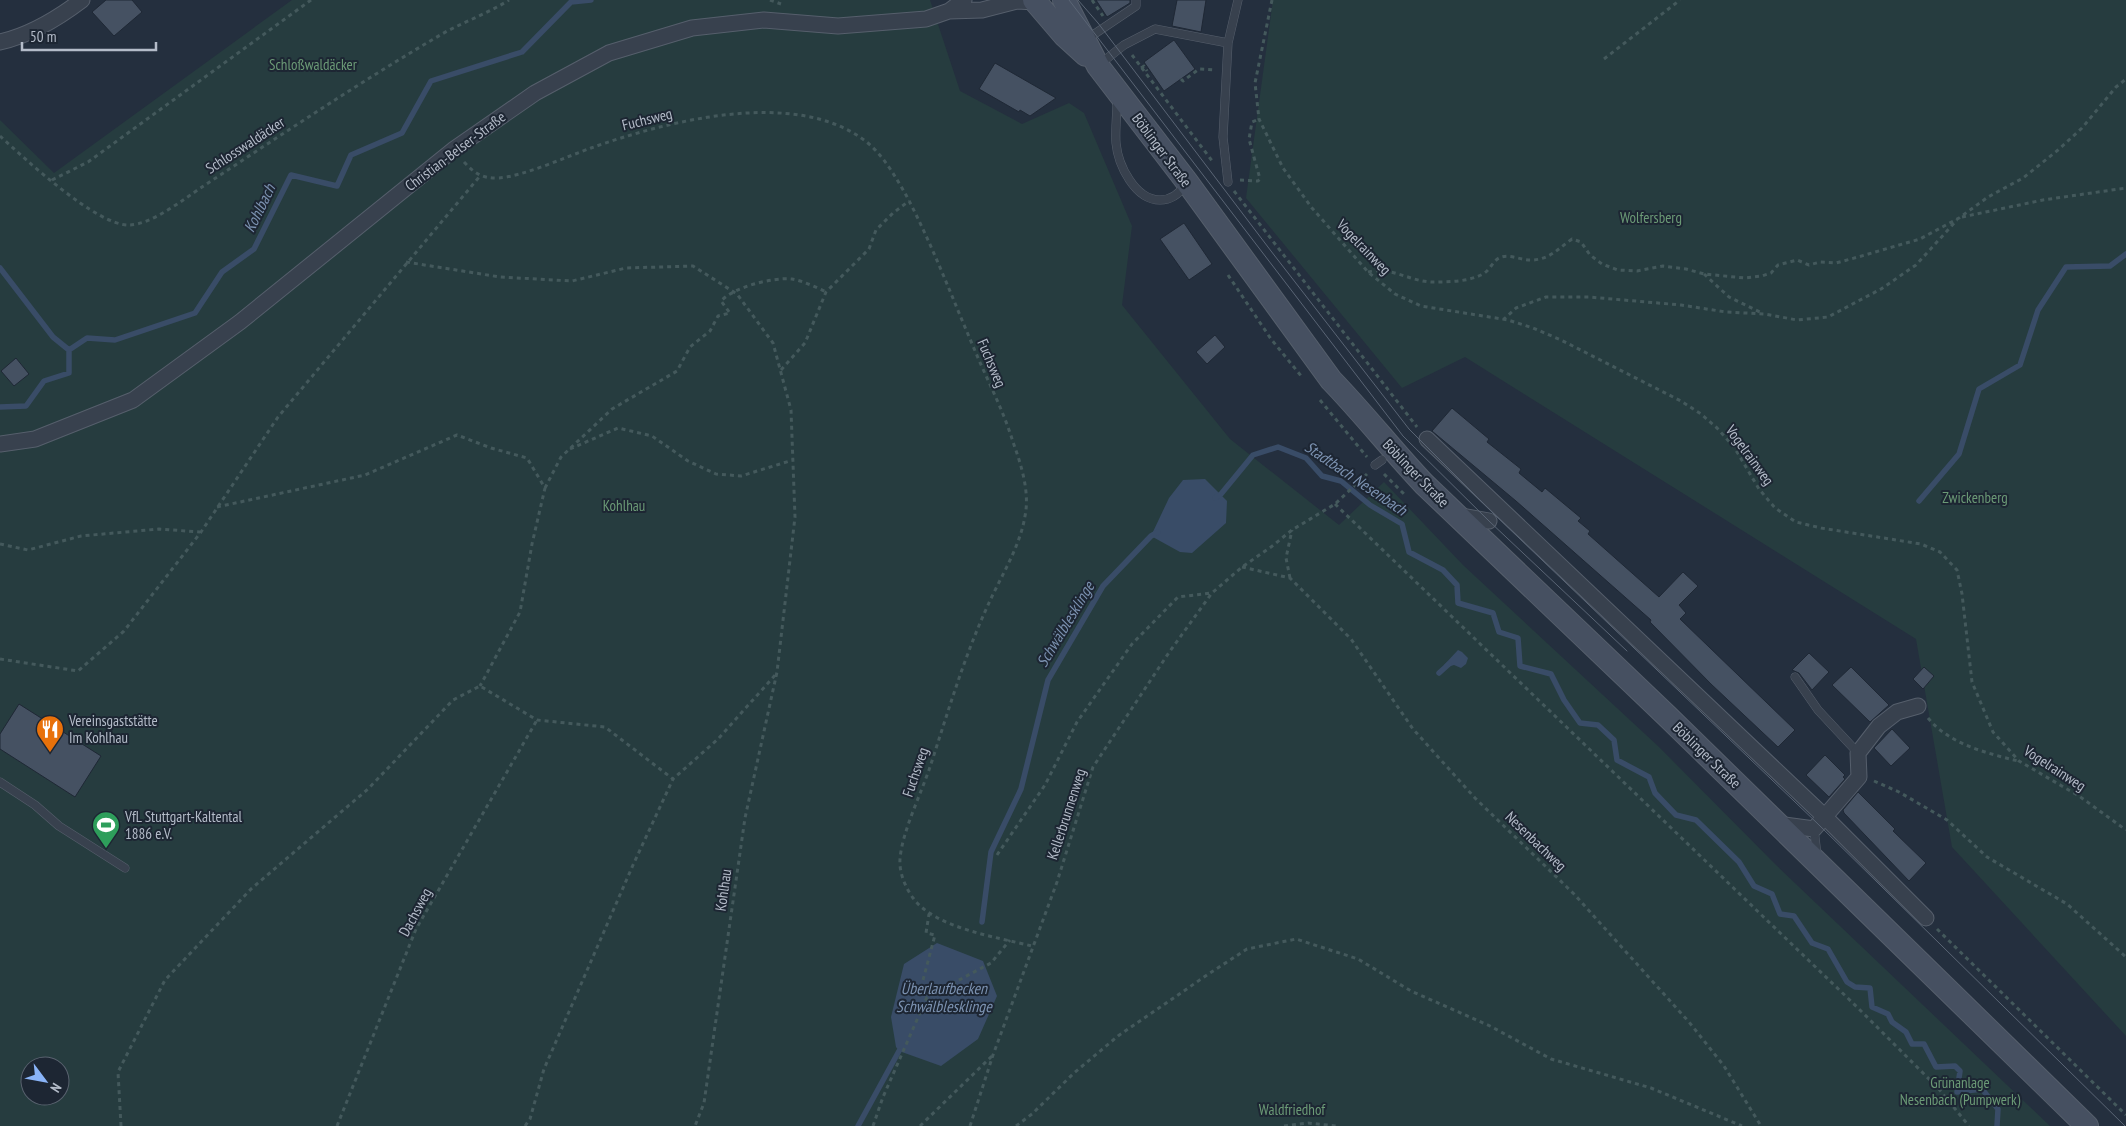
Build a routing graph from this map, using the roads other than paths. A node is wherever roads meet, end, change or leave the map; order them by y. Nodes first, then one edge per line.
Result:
1 (82, 0) edge
2 (964, 0) edge
3 (1136, 0) edge
4 (1238, 0) edge
5 (1041, 1) edge
6 (947, 5) edge
7 (1069, 9) edge
8 (1085, 40) junction
9 (0, 42) edge
10 (1228, 43) junction
11 (1098, 66) junction
12 (1117, 91) junction
13 (1187, 182) junction
14 (1228, 182) road end
15 (1331, 380) junction
16 (1428, 439) road end
17 (0, 444) edge
18 (1502, 508) junction
19 (1456, 515) junction
20 (1489, 521) junction
21 (1496, 552) junction
22 (1795, 677) dead end
23 (1918, 706) road end
24 (1858, 753) junction
25 (0, 782) edge
26 (1825, 817) junction
27 (1777, 824) junction
28 (1814, 829) junction
29 (1817, 862) junction
30 (125, 868) dead end
31 (1926, 918) road end
32 (2072, 1126) edge
33 (2087, 1126) edge

1 - 9 street
2 - 6 street, Christian-Belser-Straße
3 - 8 lane
4 - 10 lane
5 - 6 street
5 - 7 street, Böblinger Straße
5 - 11 main road, Böblinger Straße
6 - 17 street, Christian-Belser-Straße
7 - 8 main road, Böblinger Straße
8 - 11 main road, Böblinger Straße
10 - 11 lane
10 - 14 lane
11 - 12 main road, Böblinger Straße
12 - 13 main road, Böblinger Straße
12 - 13 lane
13 - 15 main road, Böblinger Straße
15 - 19 main road, Böblinger Straße
15 - 32 main road, Böblinger Straße
16 - 18 street
18 - 20 street
18 - 26 street
19 - 20 street
19 - 21 main road, Böblinger Straße
20 - 21 street
21 - 27 main road, Böblinger Straße
22 - 24 lane
23 - 24 street
24 - 26 street
25 - 30 lane
26 - 28 street
26 - 31 street
27 - 28 street
27 - 29 main road, Böblinger Straße
28 - 29 lane
29 - 33 main road, Böblinger Straße

